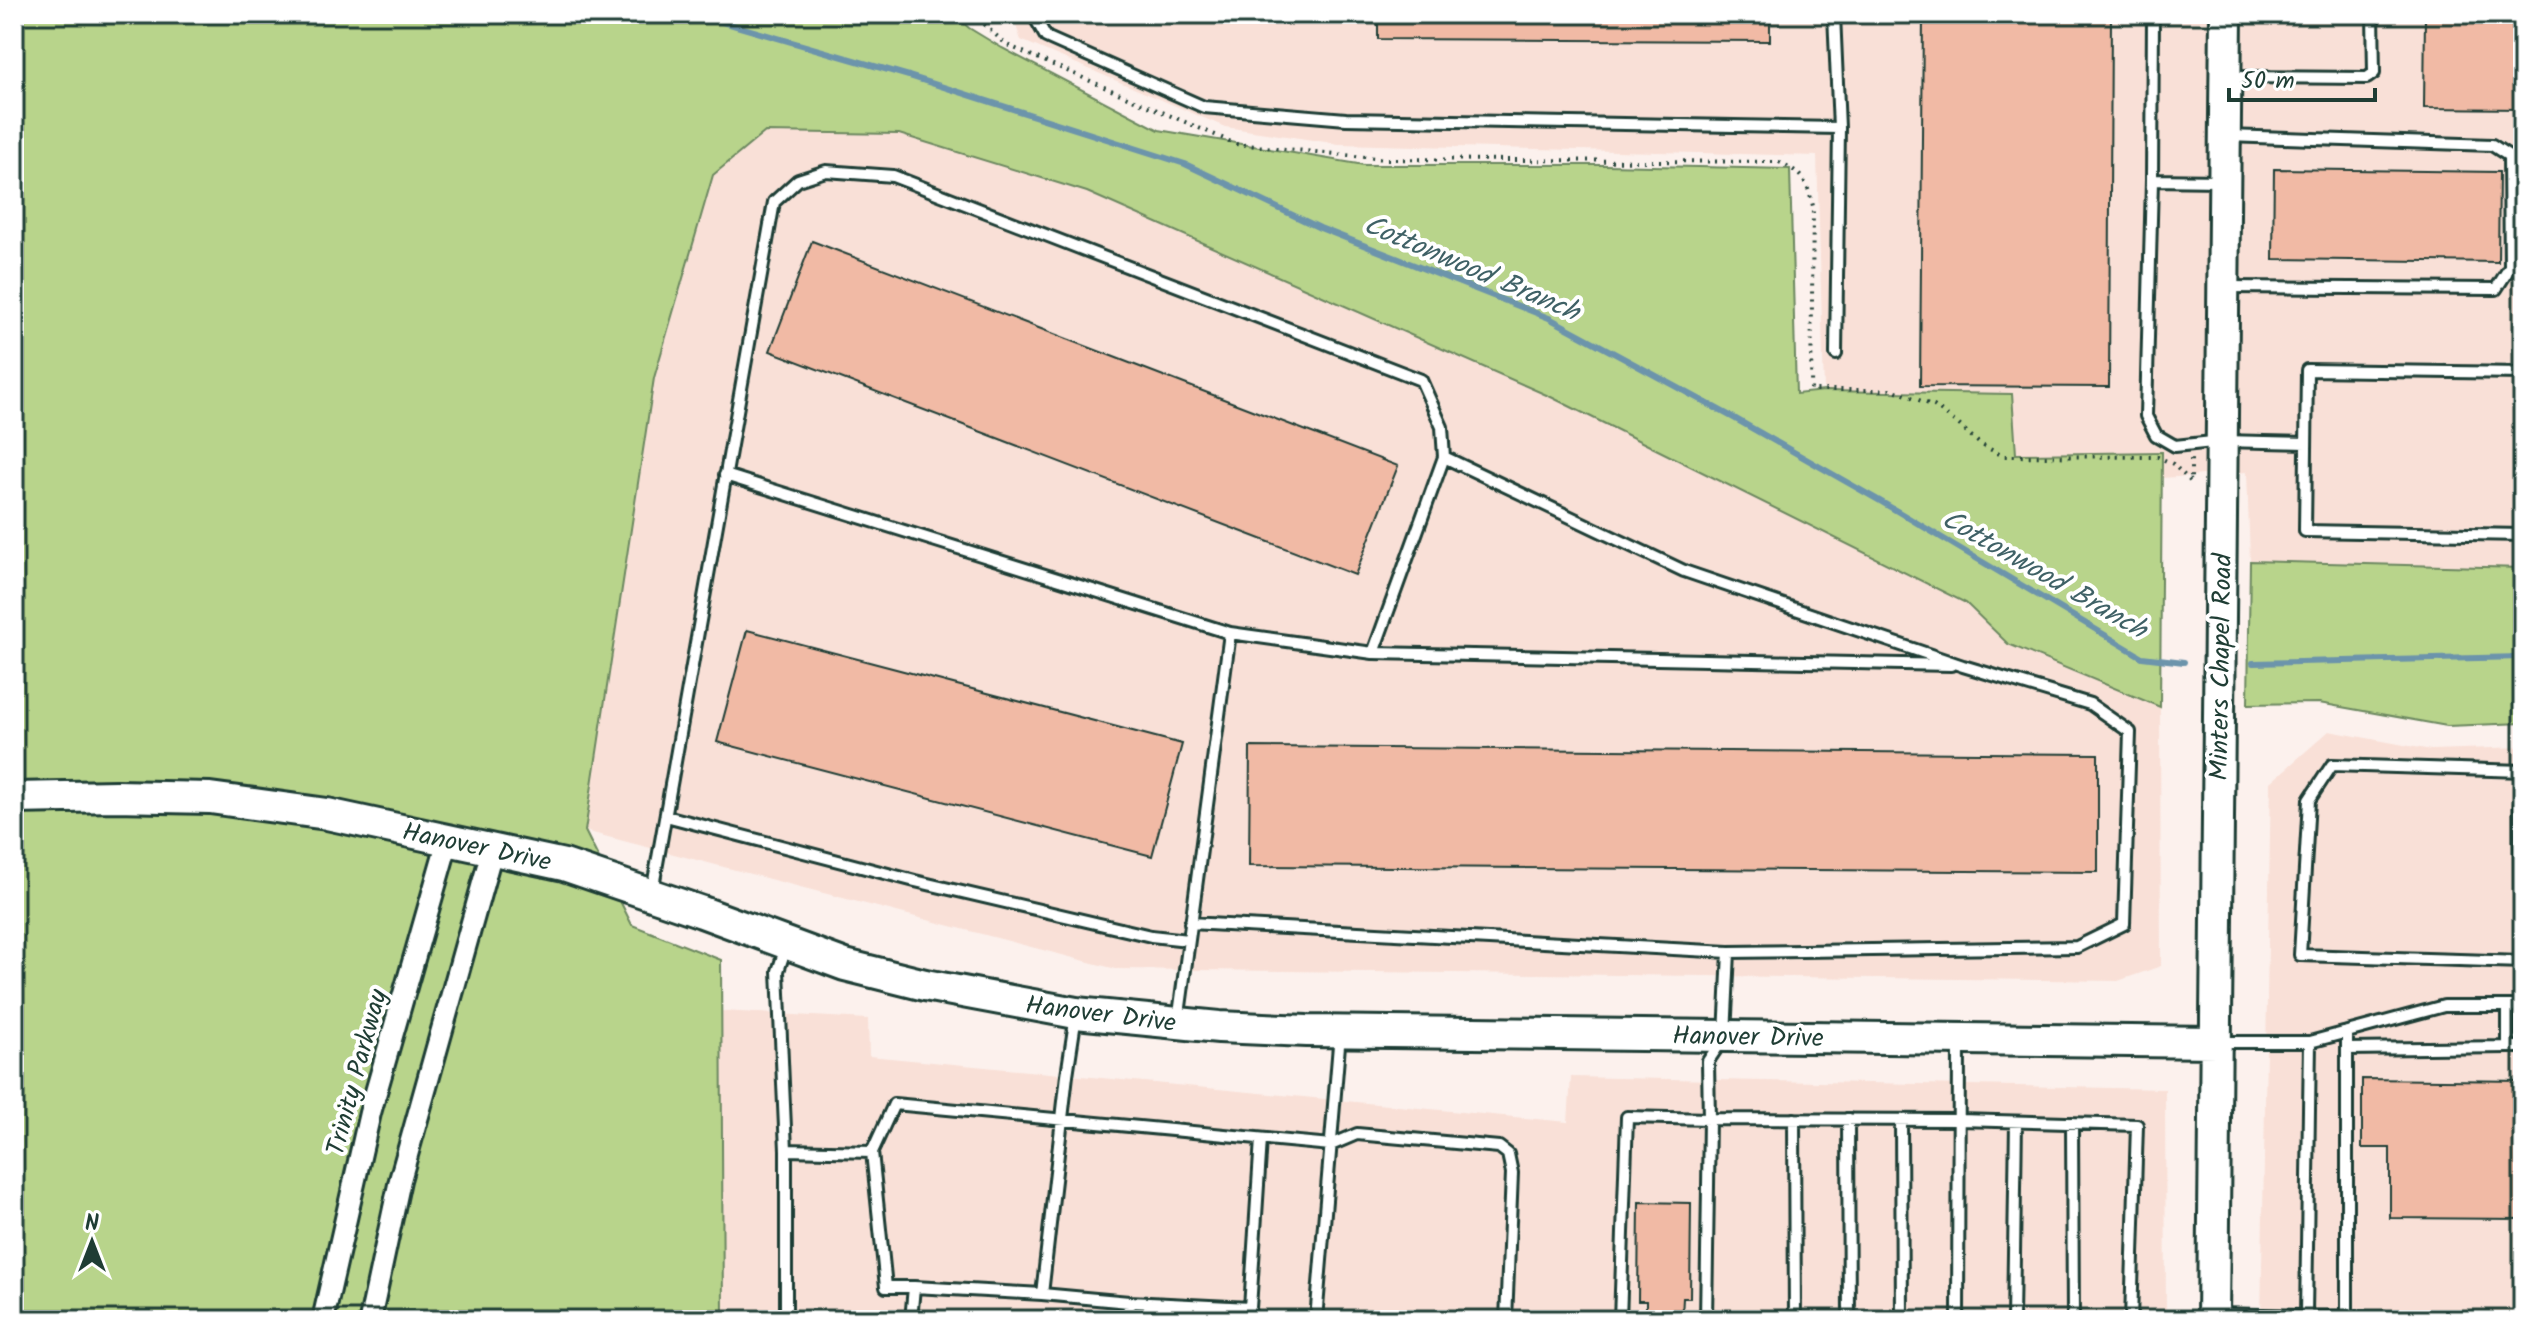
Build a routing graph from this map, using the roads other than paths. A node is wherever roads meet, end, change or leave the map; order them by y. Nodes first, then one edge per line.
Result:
1 (1033, 14) edge
2 (1834, 14) edge
3 (2153, 14) edge
4 (2226, 14) edge
5 (2373, 14) edge
6 (2226, 77) junction
7 (1839, 128) junction
8 (2225, 136) junction
9 (2152, 180) junction
10 (2225, 181) junction
11 (2223, 287) junction
12 (1836, 354) dead end
13 (2523, 373) edge
14 (2222, 441) junction
15 (2306, 443) junction
16 (1444, 457) junction
17 (725, 475) junction
18 (2523, 535) edge
19 (1230, 633) junction
20 (1373, 653) junction
21 (1963, 666) junction
22 (2523, 771) edge
23 (14, 798) edge
24 (2523, 803) edge
25 (666, 816) junction
26 (448, 840) junction
27 (492, 851) junction
28 (652, 894) junction
29 (1190, 923) junction
30 (1188, 940) junction
31 (786, 945) junction
32 (1729, 952) junction
33 (2522, 962) edge
34 (2508, 1006) junction
35 (2523, 1006) edge
36 (1076, 1013) junction
37 (1178, 1024) junction
38 (1340, 1031) junction
39 (2347, 1032) junction
40 (1725, 1036) junction
41 (1959, 1039) junction
42 (2216, 1042) junction
43 (2310, 1042) junction
44 (2508, 1047) junction
45 (2523, 1047) edge
46 (2347, 1049) junction
47 (1709, 1119) junction
48 (1794, 1119) junction
49 (1848, 1119) junction
50 (1901, 1120) junction
51 (1959, 1120) junction
52 (1062, 1121) junction
53 (2016, 1122) junction
54 (2072, 1123) junction
55 (1261, 1139) junction
56 (1331, 1145) junction
57 (786, 1150) junction
58 (872, 1152) junction
59 (914, 1287) junction
60 (1042, 1294) junction
61 (1129, 1302) junction
62 (1249, 1314) edge
63 (2306, 1315) junction
64 (2347, 1316) junction
65 (2213, 1317) edge
66 (323, 1320) edge
67 (370, 1320) edge
68 (786, 1320) edge
69 (911, 1320) edge
70 (1128, 1320) edge
71 (1316, 1320) edge
72 (1506, 1320) edge
73 (1620, 1320) edge
74 (1706, 1320) edge
75 (1795, 1320) edge
76 (1849, 1320) edge
77 (1902, 1320) edge
78 (1958, 1320) edge
79 (2013, 1320) edge
80 (2073, 1320) edge
81 (2131, 1320) edge
82 (2472, 1320) edge

1 - 7 lane
2 - 7 lane
3 - 9 lane
4 - 6 street, Minters Chapel Road
5 - 6 lane
6 - 8 street, Minters Chapel Road
7 - 12 lane
8 - 10 street, Minters Chapel Road
8 - 11 lane
9 - 10 lane
9 - 14 lane
10 - 11 street, Minters Chapel Road
11 - 14 street, Minters Chapel Road
13 - 15 lane
14 - 15 lane
14 - 42 street, Minters Chapel Road
15 - 18 lane
16 - 17 lane
16 - 20 lane
16 - 21 lane
17 - 19 lane
17 - 25 lane
19 - 20 lane
19 - 29 lane
20 - 21 lane
21 - 32 lane
22 - 33 lane
23 - 26 street, Hanover Drive
24 - 33 lane
25 - 28 lane
25 - 30 lane
26 - 27 street, Hanover Drive
26 - 66 street, Trinity Parkway
27 - 28 street, Hanover Drive
27 - 67 street
28 - 31 street, Hanover Drive
29 - 30 lane
29 - 32 lane
30 - 37 lane
31 - 36 street, Hanover Drive
31 - 57 lane
32 - 40 lane
33 - 35 lane
34 - 35 lane
34 - 39 lane
34 - 44 lane
36 - 37 street, Hanover Drive
36 - 52 lane
37 - 38 street, Hanover Drive
38 - 40 street, Hanover Drive
38 - 56 lane
39 - 43 lane
39 - 46 lane
40 - 41 street, Hanover Drive
40 - 47 lane
41 - 42 street, Hanover Drive
41 - 51 lane
42 - 43 lane
42 - 65 street, Minters Chapel Road
43 - 63 lane
44 - 45 lane
44 - 46 lane
46 - 64 lane
47 - 48 lane
47 - 73 lane
47 - 74 lane
48 - 49 lane
48 - 75 lane
49 - 50 lane
49 - 76 lane
50 - 51 lane
50 - 77 lane
51 - 53 lane
51 - 78 lane
52 - 55 lane
52 - 58 lane
52 - 60 lane
53 - 54 lane
53 - 79 lane
54 - 80 lane
54 - 81 lane
55 - 56 lane
55 - 62 lane
56 - 71 lane
56 - 72 lane
57 - 58 lane
57 - 68 lane
58 - 59 lane
59 - 60 lane
59 - 69 lane
60 - 61 lane
61 - 62 lane
61 - 70 lane
63 - 64 lane
63 - 65 lane
64 - 82 lane

